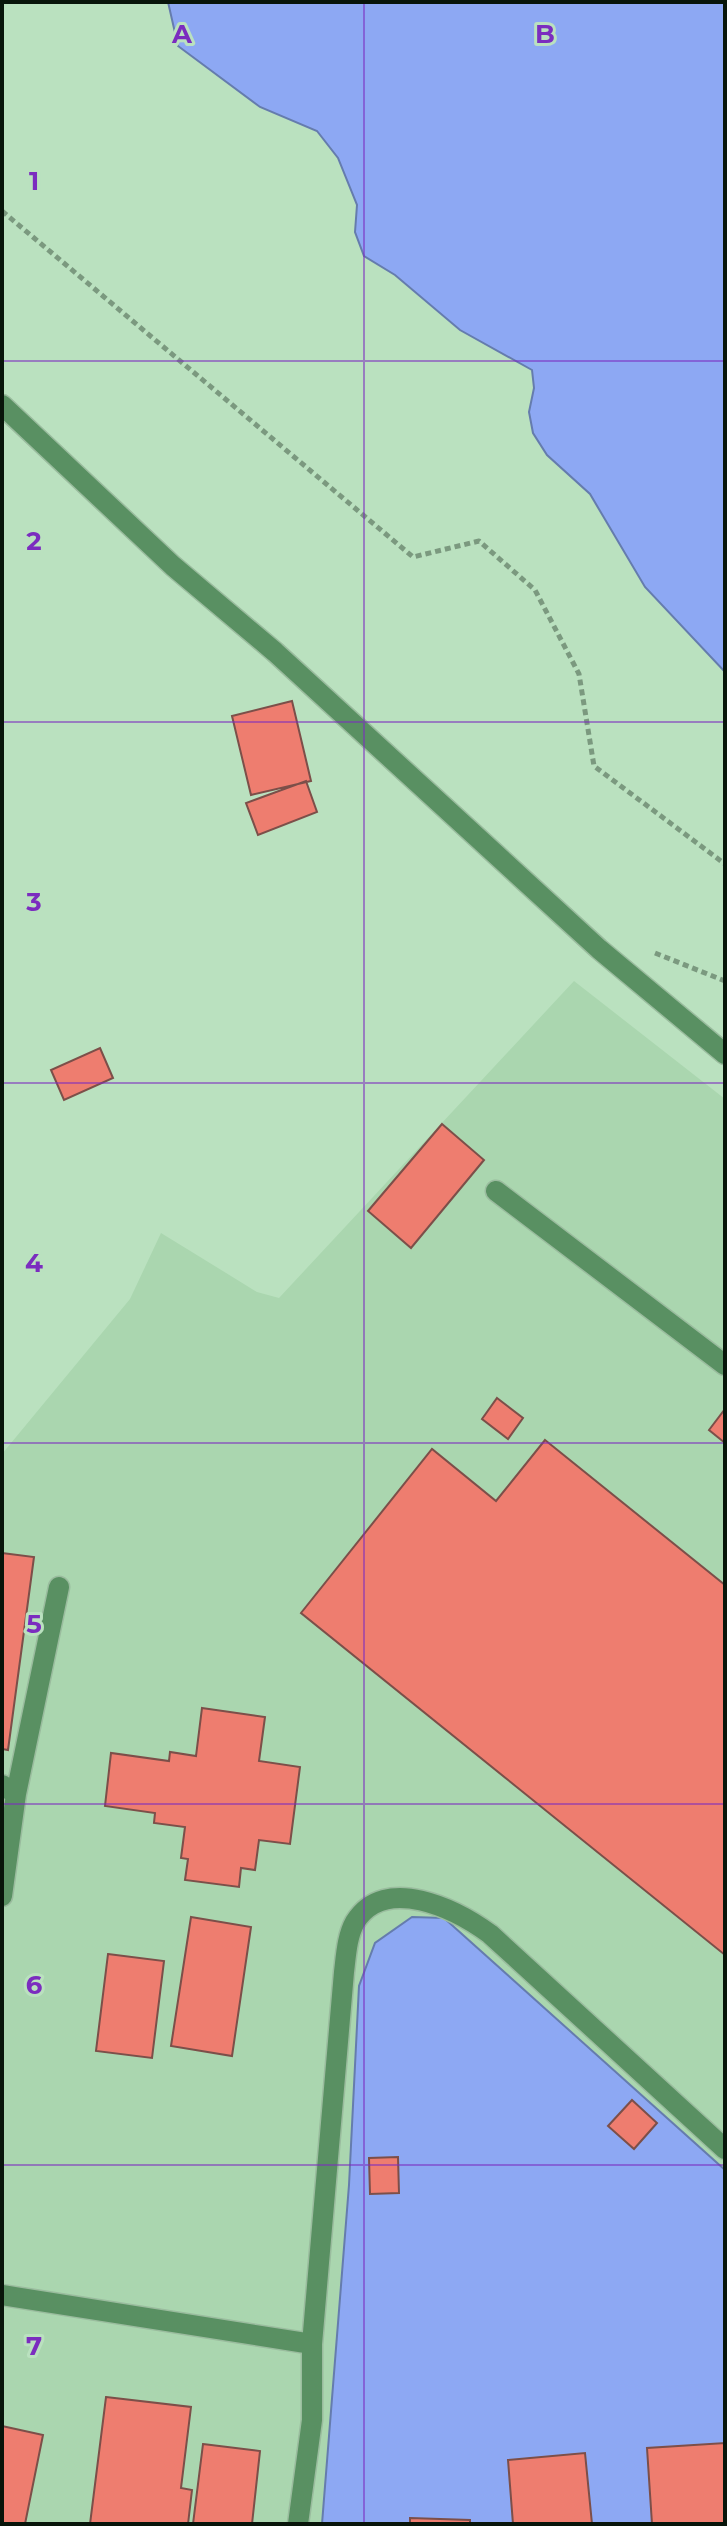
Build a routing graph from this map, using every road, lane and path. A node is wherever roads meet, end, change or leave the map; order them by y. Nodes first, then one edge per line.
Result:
1 (2, 211) edge
2 (2, 405) edge
3 (725, 864) edge
4 (725, 1054) edge
5 (496, 1191) dead end
6 (725, 1365) edge
7 (59, 1587) dead end
8 (9, 1789) edge
9 (2, 1896) edge
10 (725, 2149) edge
11 (2, 2295) edge
12 (312, 2344) junction
13 (298, 2524) edge

1 - 3 path
2 - 4 street
5 - 6 street
7 - 8 street
8 - 9 street
10 - 12 street
11 - 12 street
12 - 13 street

